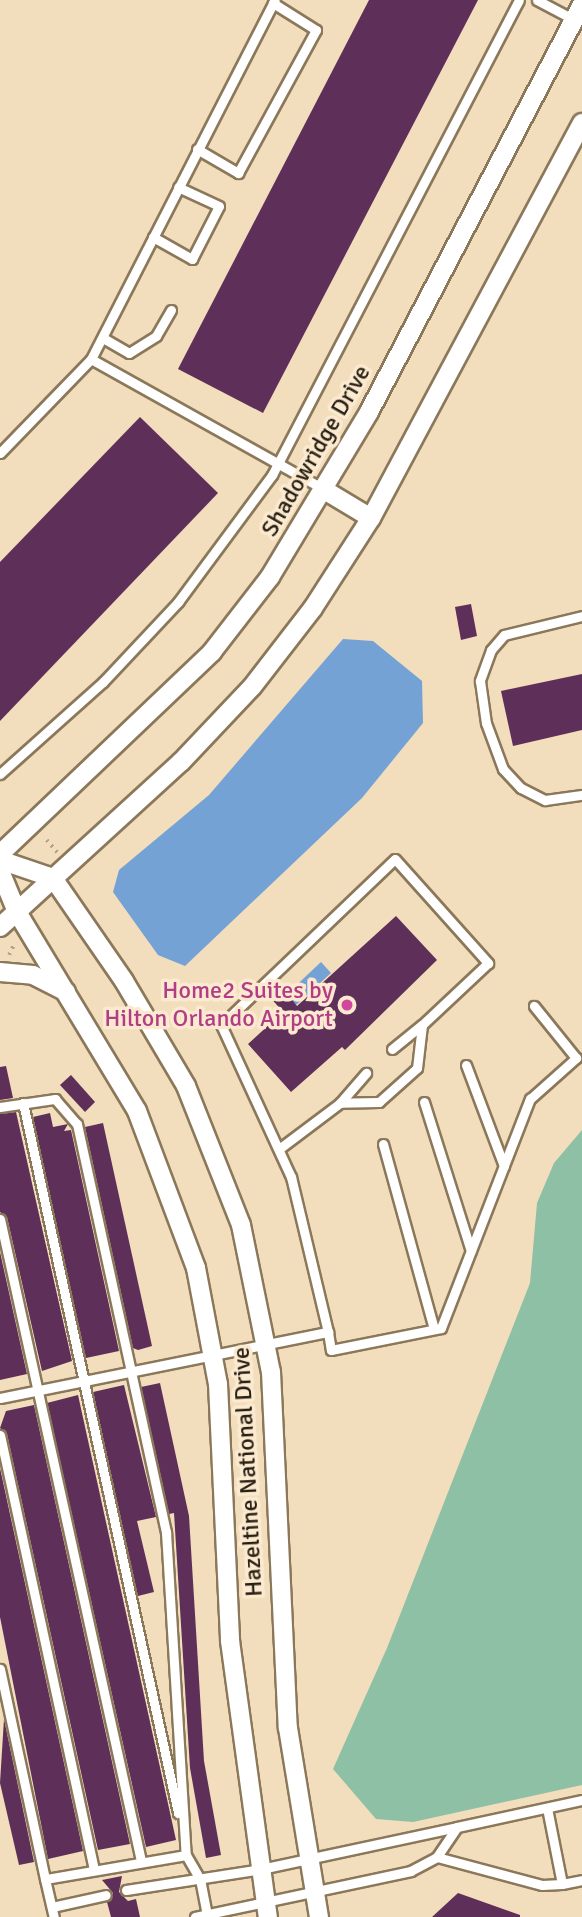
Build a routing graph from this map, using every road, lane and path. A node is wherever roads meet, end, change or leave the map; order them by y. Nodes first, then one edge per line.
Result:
1 (519, 0) edge
2 (537, 0) edge
3 (274, 2) edge
4 (580, 17) edge
5 (582, 123) edge
6 (577, 139) edge
7 (197, 149) junction
8 (178, 187) junction
9 (153, 237) junction
10 (171, 310) dead end
11 (103, 338) junction
12 (91, 359) junction
13 (0, 453) edge
14 (279, 463) junction
15 (326, 491) junction
16 (371, 518) junction
17 (582, 616) edge
18 (0, 775) edge
19 (582, 795) edge
20 (47, 840) dead end
21 (59, 853) dead end
22 (0, 854) edge
23 (0, 860) edge
24 (0, 871) edge
25 (53, 878) junction
26 (17, 912) junction
27 (0, 927) edge
28 (15, 942) dead end
29 (9, 955) dead end
30 (0, 972) edge
31 (66, 992) junction
32 (534, 1006) dead end
33 (422, 1025) junction
34 (393, 1049) dead end
35 (466, 1065) dead end
36 (366, 1073) dead end
37 (424, 1102) dead end
38 (23, 1103) junction
39 (340, 1103) junction
40 (0, 1107) edge
41 (383, 1144) dead end
42 (280, 1148) junction
43 (504, 1166) junction
44 (0, 1219) edge
45 (471, 1251) junction
46 (434, 1329) junction
47 (328, 1332) junction
48 (268, 1346) junction
49 (214, 1356) junction
50 (131, 1370) junction
51 (83, 1380) junction
52 (37, 1390) junction
53 (0, 1398) edge
54 (0, 1435) edge
55 (0, 1669) edge
56 (582, 1800) edge
57 (547, 1808) junction
58 (457, 1827) junction
59 (185, 1842) junction
60 (186, 1856) junction
61 (437, 1857) junction
62 (307, 1859) junction
63 (141, 1861) junction
64 (94, 1869) junction
65 (261, 1869) junction
66 (45, 1879) junction
67 (200, 1879) junction
68 (582, 1880) edge
69 (562, 1884) junction
70 (126, 1890) dead end
71 (313, 1893) junction
72 (106, 1895) dead end
73 (267, 1909) edge
74 (53, 1912) edge
75 (207, 1914) edge
76 (195, 1917) edge
77 (318, 1917) edge

1 - 14 lane
2 - 4 lane
3 - 7 lane
3 - 7 lane
4 - 15 street, Shadowridge Drive
5 - 6 street
6 - 16 street
7 - 8 lane
8 - 9 lane
8 - 9 lane
9 - 11 lane
10 - 11 lane
11 - 12 lane
12 - 13 lane
12 - 14 lane
14 - 15 lane
14 - 18 lane
15 - 16 street
15 - 22 street, Shadowridge Drive
16 - 25 street
17 - 19 lane
20 - 21 path
23 - 25 street
24 - 26 street, Hazeltine National Drive
25 - 26 street
25 - 48 street, Hazeltine National Drive
26 - 27 street
26 - 31 street, Hazeltine National Drive
28 - 29 path
30 - 31 street
31 - 49 street, Hazeltine National Drive
32 - 43 lane
33 - 34 lane
33 - 39 lane
33 - 42 lane
35 - 43 lane
36 - 39 lane
37 - 45 lane
38 - 40 lane
38 - 50 lane
38 - 51 lane
39 - 42 lane
41 - 46 lane
42 - 47 lane
43 - 45 lane
44 - 52 lane
45 - 46 lane
46 - 47 lane
47 - 48 lane
48 - 49 lane
48 - 62 street, Hazeltine National Drive
49 - 50 lane
49 - 65 street, Hazeltine National Drive
50 - 51 lane
50 - 59 lane
51 - 52 lane
51 - 59 lane
52 - 53 lane
52 - 63 lane
54 - 64 lane
55 - 66 lane
56 - 57 lane
57 - 58 lane
57 - 69 lane
58 - 61 lane
58 - 62 lane
59 - 60 lane
60 - 63 lane
60 - 67 lane
61 - 69 lane
61 - 71 lane
62 - 65 lane
62 - 71 street, Hazeltine National Drive
63 - 64 lane
64 - 66 lane
65 - 67 lane
65 - 73 street, Hazeltine National Drive
66 - 74 lane
67 - 70 lane
67 - 75 lane
68 - 69 lane
71 - 73 lane
71 - 77 street, Hazeltine National Drive
72 - 74 lane
73 - 75 lane
75 - 76 lane

